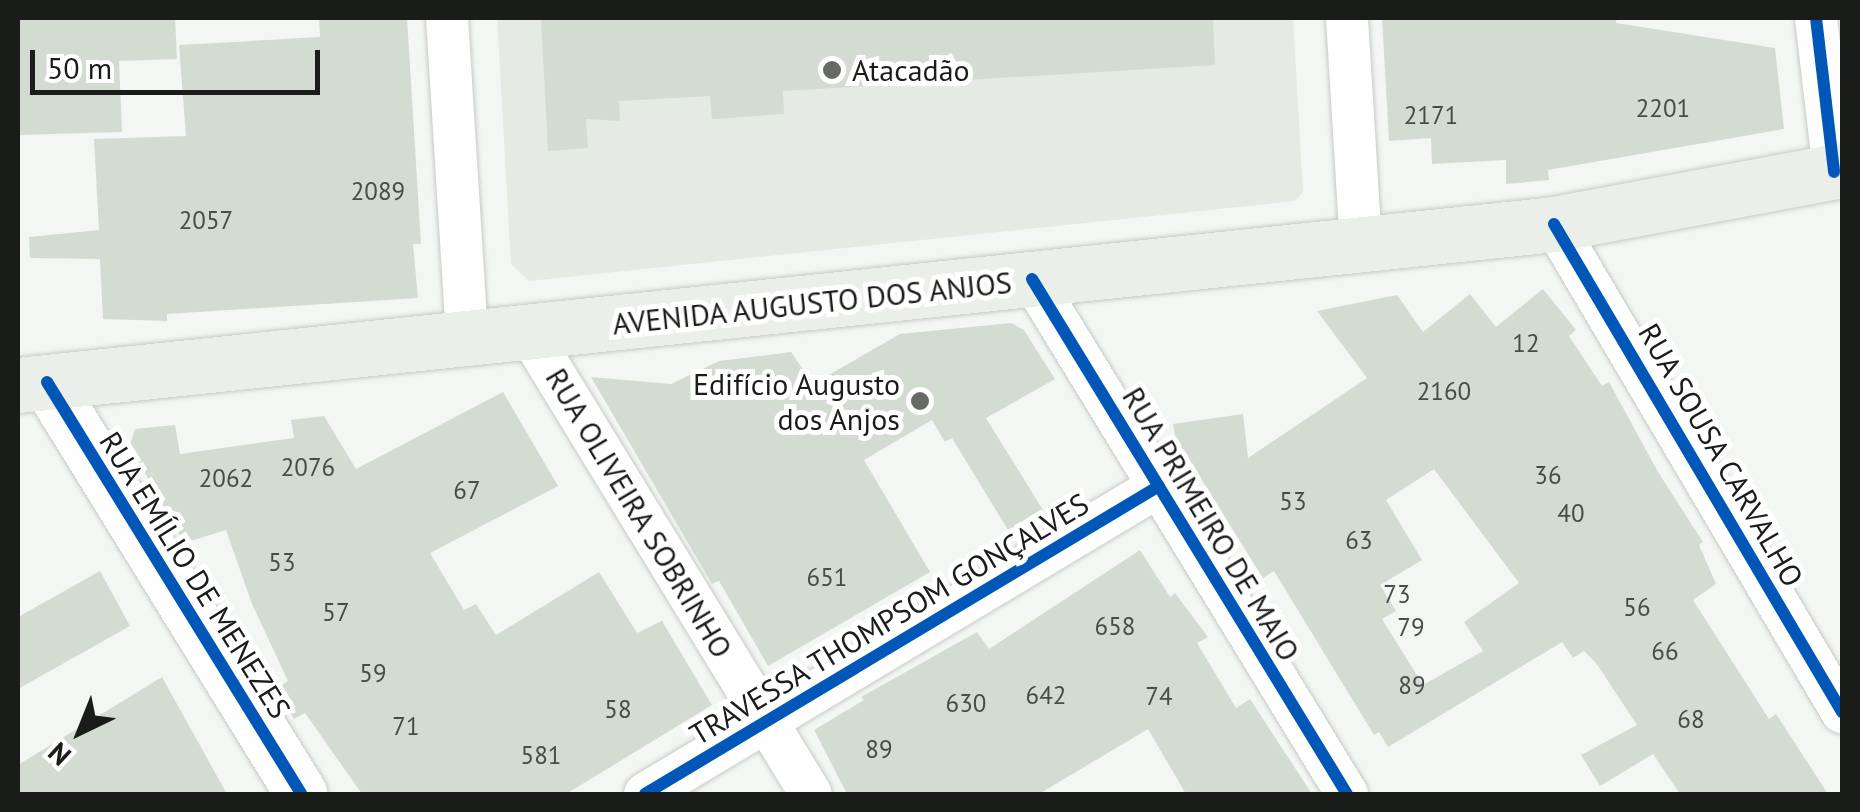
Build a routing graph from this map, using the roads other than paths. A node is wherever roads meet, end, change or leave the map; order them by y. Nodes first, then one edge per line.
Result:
1 (447, 18) edge
2 (1347, 18) edge
3 (1816, 18) edge
4 (1838, 171) edge
5 (1554, 224) junction
6 (1362, 245) junction
7 (1032, 279) junction
8 (529, 333) junction
9 (467, 338) junction
10 (32, 383) edge
11 (1158, 486) junction
12 (1842, 712) edge
13 (766, 721) junction
14 (301, 794) edge
15 (645, 794) edge
16 (811, 794) edge
17 (1347, 794) edge

1 - 9 street
2 - 6 street
3 - 4 street
4 - 5 main road, AVENIDA AUGUSTO DOS ANJOS
5 - 6 main road, AVENIDA AUGUSTO DOS ANJOS
5 - 12 street, RUA SOUSA CARVALHO
6 - 7 main road, AVENIDA AUGUSTO DOS ANJOS
7 - 8 main road, AVENIDA AUGUSTO DOS ANJOS
7 - 11 street, RUA PRIMEIRO DE MAIO
8 - 9 main road, AVENIDA AUGUSTO DOS ANJOS
8 - 13 street, RUA OLIVEIRA SOBRINHO
9 - 10 main road, AVENIDA AUGUSTO DOS ANJOS
10 - 14 street, RUA EMÍLIO DE MENEZES
11 - 13 street, TRAVESSA THOMPSOM GONÇALVES
11 - 17 street, RUA PRIMEIRO DE MAIO
13 - 15 street, TRAVESSA THOMPSOM GONÇALVES
13 - 16 street, RUA OLIVEIRA SOBRINHO

